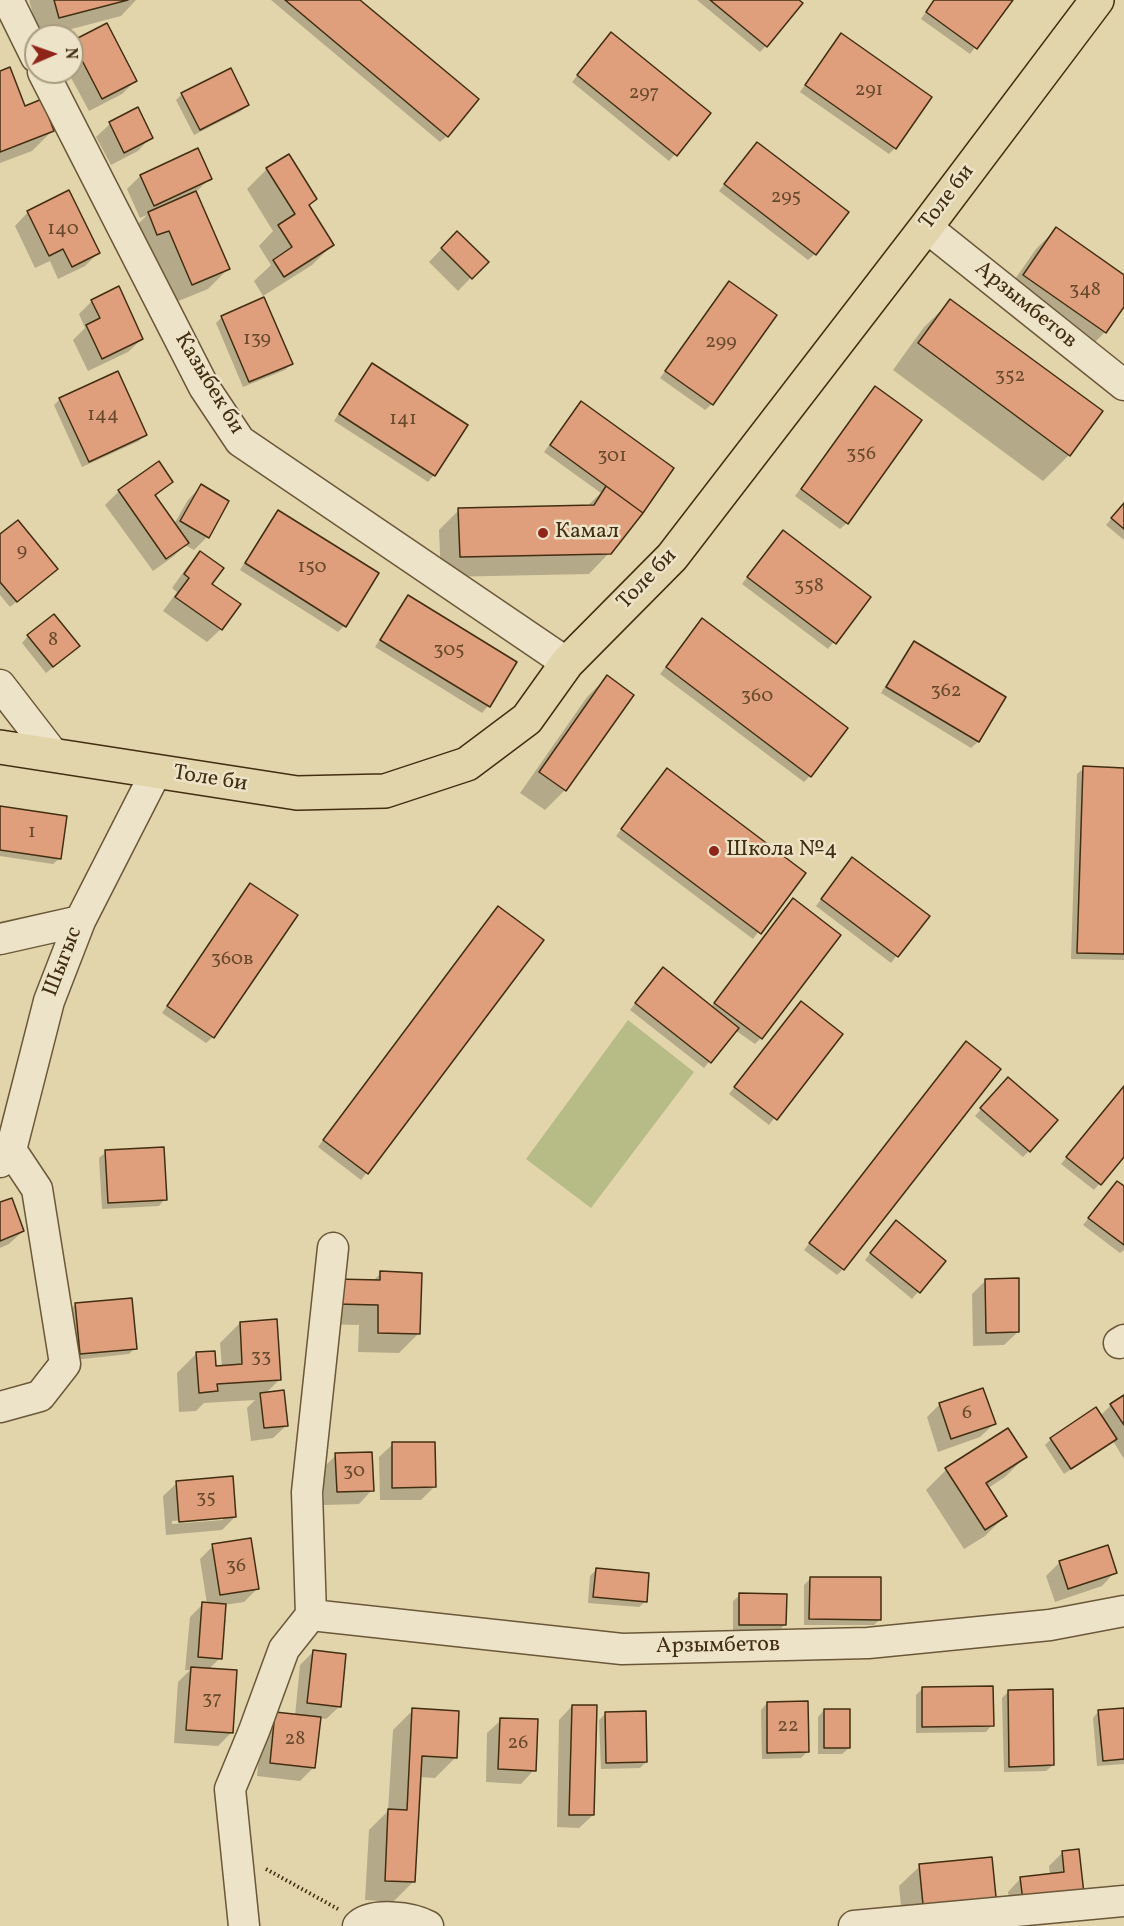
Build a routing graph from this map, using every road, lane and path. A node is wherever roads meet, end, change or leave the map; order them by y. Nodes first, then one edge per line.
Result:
1 (8, 0) edge
2 (1097, 0) edge
3 (24, 33) edge
4 (49, 84) edge
5 (926, 227) junction
6 (1124, 385) edge
7 (567, 663) junction
8 (0, 686) edge
9 (0, 747) edge
10 (54, 755) junction
11 (156, 772) junction
12 (80, 921) junction
13 (0, 939) edge
14 (5, 1156) edge
15 (333, 1248) dead end
16 (0, 1407) edge
17 (1124, 1611) edge
18 (311, 1615) junction
19 (236, 1852) junction
20 (1124, 1901) edge
21 (360, 1924) edge
22 (244, 1926) edge
23 (428, 1926) edge
24 (854, 1926) edge

1 - 3 street
2 - 5 main road, Толе би
4 - 7 street, Казыбек би
5 - 6 street, Арзымбетов
5 - 7 main road, Толе би
7 - 11 main road, Толе би
8 - 10 street
9 - 10 main road, Толе би
10 - 11 main road, Толе би
11 - 12 street, Шыгыс
12 - 13 street
12 - 14 street, Шыгыс
14 - 16 street
15 - 18 street
17 - 18 street, Арзымбетов
18 - 19 street
19 - 21 path
19 - 22 street
20 - 24 street
21 - 23 street

